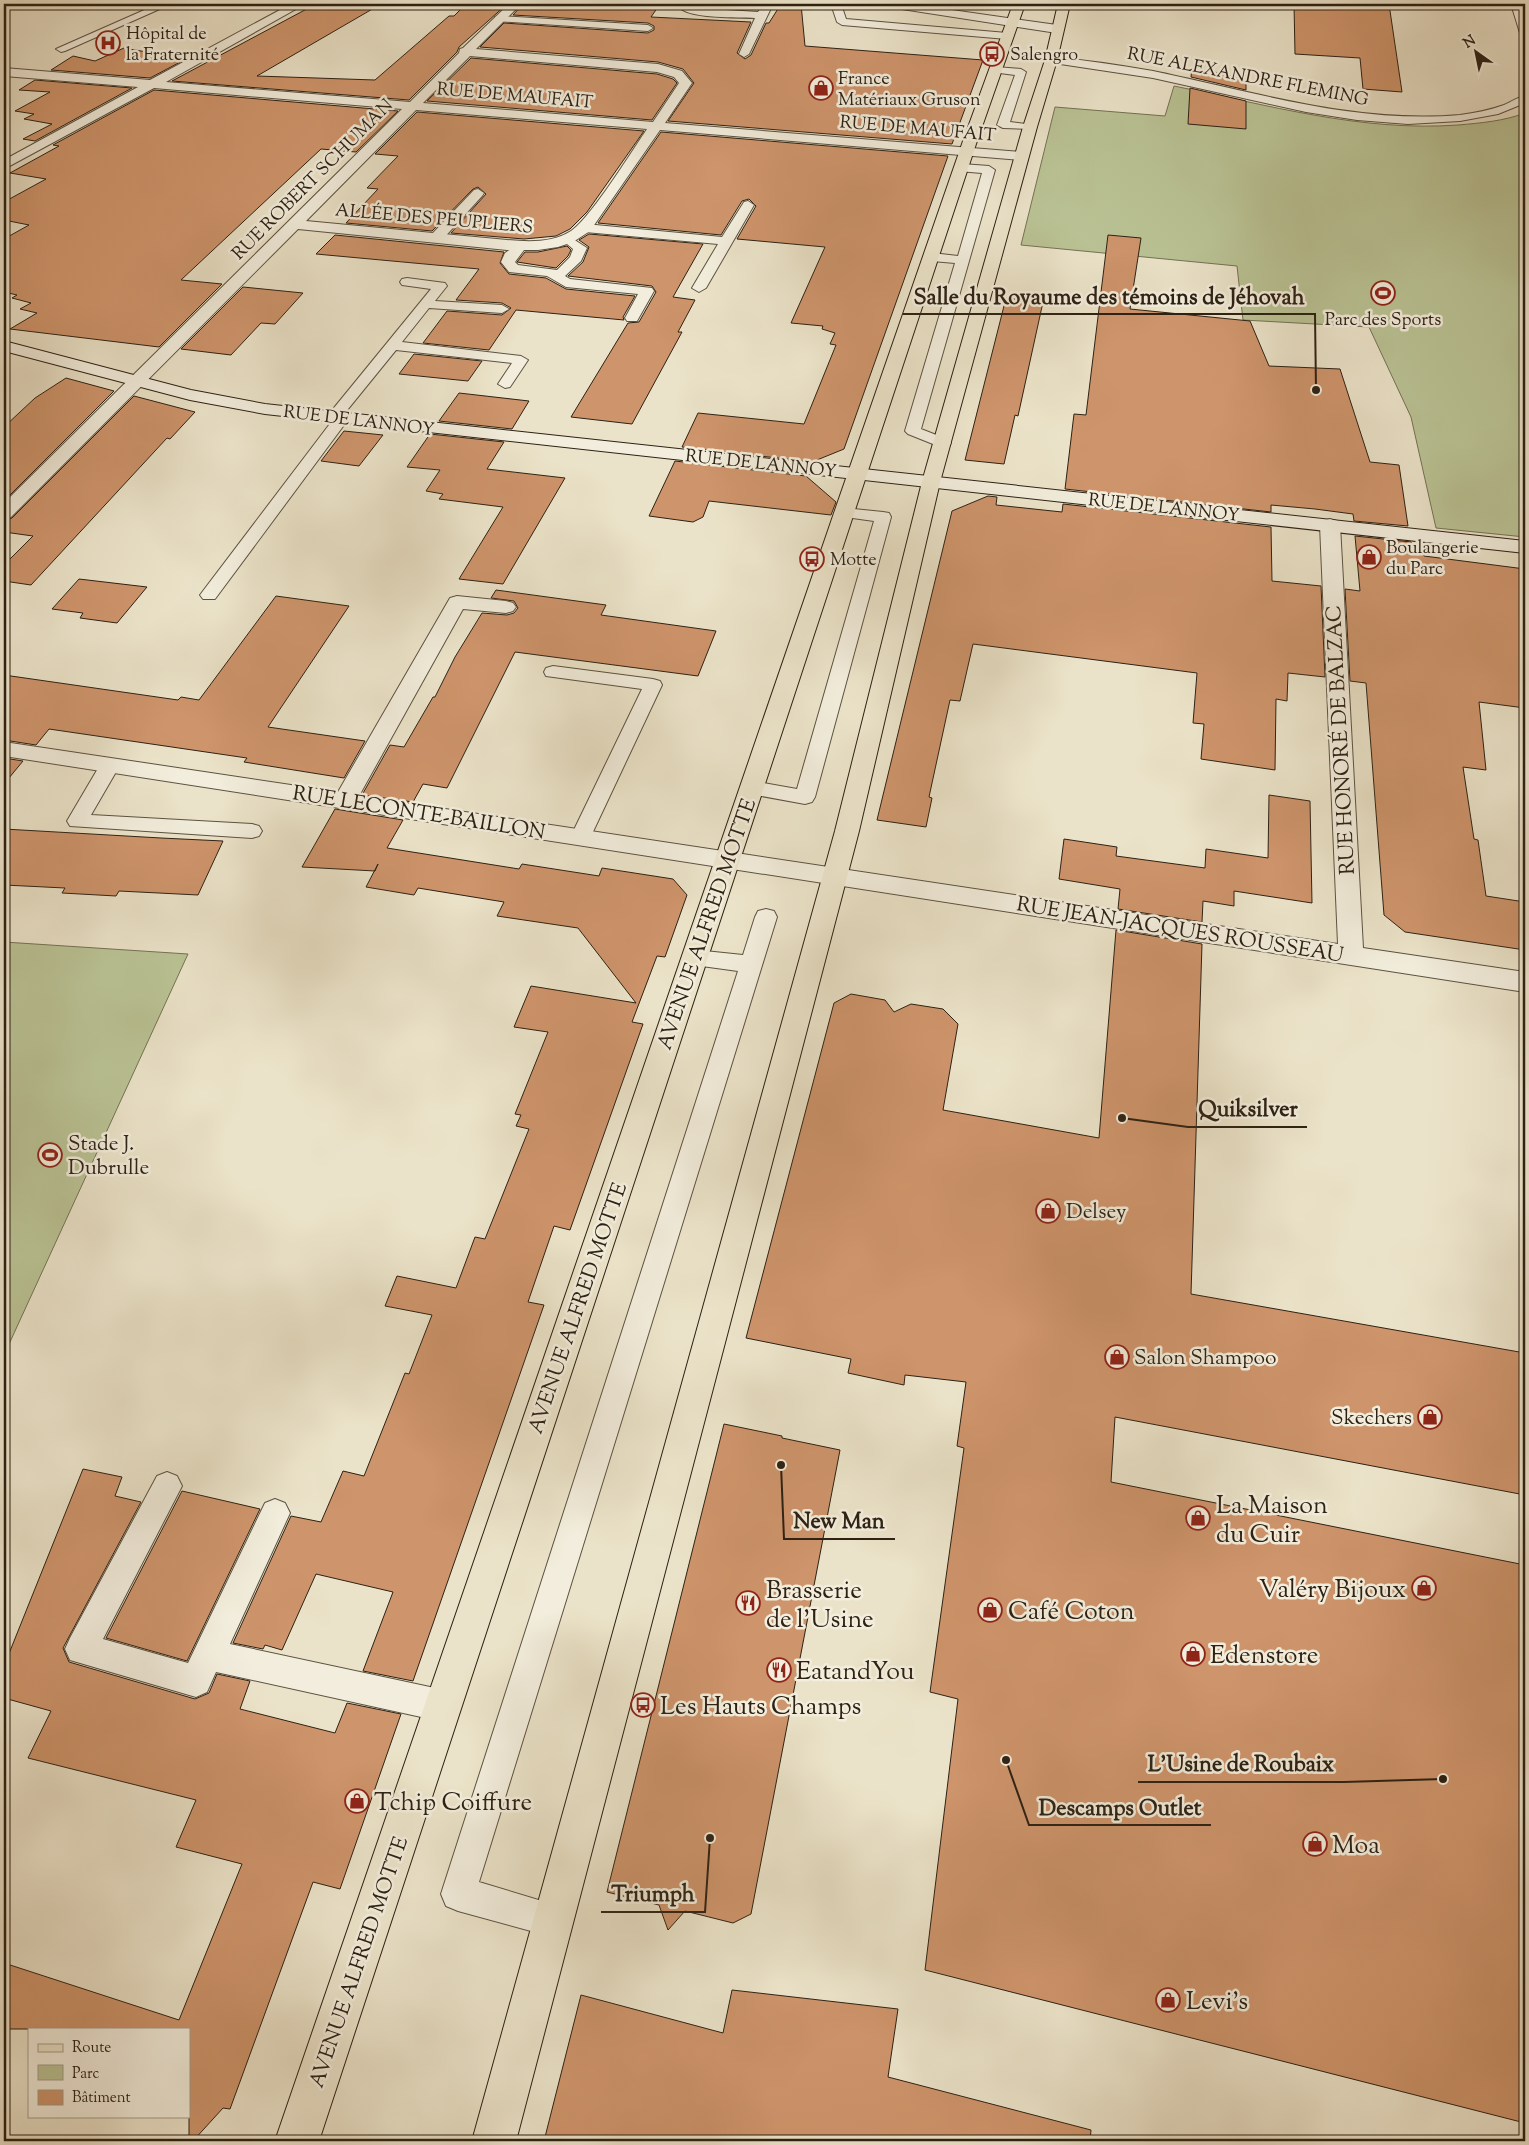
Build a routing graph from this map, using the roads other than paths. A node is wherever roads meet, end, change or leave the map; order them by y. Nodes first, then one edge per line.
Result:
1 (166, 4) edge
2 (299, 4) edge
3 (515, 4) edge
4 (690, 4) edge
5 (768, 4) edge
6 (836, 4) edge
7 (889, 4) edge
8 (1019, 4) edge
9 (1064, 4) edge
10 (1516, 4) edge
11 (761, 15) junction
12 (499, 19) junction
13 (842, 22) junction
14 (648, 28) dead end
15 (1057, 29) junction
16 (935, 30) junction
17 (1009, 30) junction
18 (1525, 33) edge
19 (839, 36) dead end
20 (930, 43) dead end
21 (61, 49) dead end
22 (464, 52) junction
23 (744, 54) dead end
24 (1051, 60) junction
25 (996, 70) junction
26 (4, 72) edge
27 (154, 84) junction
28 (1525, 99) edge
29 (412, 105) junction
30 (656, 125) junction
31 (1030, 127) junction
32 (967, 151) junction
33 (1022, 156) junction
34 (4, 164) edge
35 (962, 168) junction
36 (478, 192) dead end
37 (748, 205) dead end
38 (292, 224) junction
39 (584, 228) junction
40 (436, 238) junction
41 (567, 239) junction
42 (726, 242) junction
43 (521, 246) junction
44 (932, 257) junction
45 (963, 260) junction
46 (557, 277) junction
47 (406, 282) dead end
48 (699, 288) dead end
49 (426, 304) junction
50 (502, 309) dead end
51 (632, 318) dead end
52 (392, 345) junction
53 (4, 346) edge
54 (136, 381) junction
55 (505, 384) dead end
56 (338, 418) junction
57 (943, 443) junction
58 (857, 474) junction
59 (931, 482) junction
60 (4, 513) edge
61 (844, 513) junction
62 (1330, 525) junction
63 (1525, 547) edge
64 (209, 595) dead end
65 (506, 607) dead end
66 (553, 672) dead end
67 (4, 749) edge
68 (110, 765) junction
69 (752, 788) junction
70 (345, 800) junction
71 (252, 831) dead end
72 (581, 836) junction
73 (728, 860) junction
74 (835, 876) junction
75 (766, 917) dead end
76 (1351, 955) junction
77 (695, 958) junction
78 (751, 964) junction
79 (1525, 982) edge
80 (167, 1486) dead end
81 (275, 1513) dead end
82 (209, 1655) junction
83 (444, 1706) junction
84 (553, 1920) junction
85 (297, 2141) edge
86 (494, 2141) edge

1 - 21 lane
2 - 27 street
3 - 12 street, RUE ROBERT SCHUMAN
4 - 11 lane
5 - 11 lane
6 - 13 lane
7 - 17 street
8 - 17 main road, AVENUE ALFRED MOTTE
9 - 15 main road
10 - 18 lane
11 - 23 lane
12 - 14 lane
12 - 22 street, RUE ROBERT SCHUMAN
13 - 16 lane
13 - 19 lane
15 - 17 street
15 - 24 main road
16 - 17 lane
16 - 20 lane
17 - 25 main road, AVENUE ALFRED MOTTE
22 - 29 street, RUE ROBERT SCHUMAN
22 - 30 street, ALLÉE DES PEUPLIERS
24 - 28 lane, RUE ALEXANDRE FLEMING
24 - 31 main road
25 - 31 lane
25 - 32 main road, AVENUE ALFRED MOTTE
26 - 27 street, RUE DE MAUFAIT
27 - 29 street, RUE DE MAUFAIT
27 - 34 street
29 - 30 street, RUE DE MAUFAIT
29 - 38 street, RUE ROBERT SCHUMAN
30 - 32 street, RUE DE MAUFAIT
30 - 39 street, ALLÉE DES PEUPLIERS
31 - 33 main road
32 - 33 street, RUE DE MAUFAIT
32 - 35 main road, AVENUE ALFRED MOTTE
33 - 57 main road
35 - 44 main road, AVENUE ALFRED MOTTE
35 - 45 lane
36 - 40 lane
37 - 42 lane
38 - 40 street, ALLÉE DES PEUPLIERS
38 - 54 street, RUE ROBERT SCHUMAN
39 - 41 street, ALLÉE DES PEUPLIERS
39 - 42 lane
40 - 43 street, ALLÉE DES PEUPLIERS
41 - 43 street, ALLÉE DES PEUPLIERS
41 - 46 lane
42 - 48 lane
43 - 46 lane
44 - 45 lane
44 - 58 main road, AVENUE ALFRED MOTTE
45 - 57 lane
46 - 51 lane
47 - 49 lane
49 - 50 lane
49 - 52 lane
52 - 55 lane
52 - 56 lane
53 - 54 street, RUE DE LANNOY
54 - 56 street, RUE DE LANNOY
54 - 60 street, RUE ROBERT SCHUMAN
56 - 58 street, RUE DE LANNOY
56 - 64 lane
57 - 59 main road
58 - 59 street, RUE DE LANNOY
58 - 61 main road, AVENUE ALFRED MOTTE
59 - 62 street, RUE DE LANNOY
59 - 74 main road
61 - 69 main road, AVENUE ALFRED MOTTE
61 - 69 lane
62 - 63 street, RUE DE LANNOY
62 - 76 street, RUE HONORÉ DE BALZAC
65 - 70 street
66 - 72 lane
67 - 68 street, RUE LECONTE-BAILLON
68 - 70 street, RUE LECONTE-BAILLON
68 - 71 lane
69 - 73 main road, AVENUE ALFRED MOTTE
70 - 72 street, RUE LECONTE-BAILLON
72 - 73 street, RUE LECONTE-BAILLON
73 - 74 street, RUE LECONTE-BAILLON
73 - 77 main road, AVENUE ALFRED MOTTE
74 - 76 street, RUE JEAN-JACQUES ROUSSEAU
74 - 84 main road
75 - 78 lane
76 - 79 street, RUE JEAN-JACQUES ROUSSEAU
77 - 78 lane
77 - 83 main road, AVENUE ALFRED MOTTE
78 - 84 lane
80 - 82 lane
81 - 82 lane
82 - 83 lane
83 - 85 main road, AVENUE ALFRED MOTTE
84 - 86 main road

